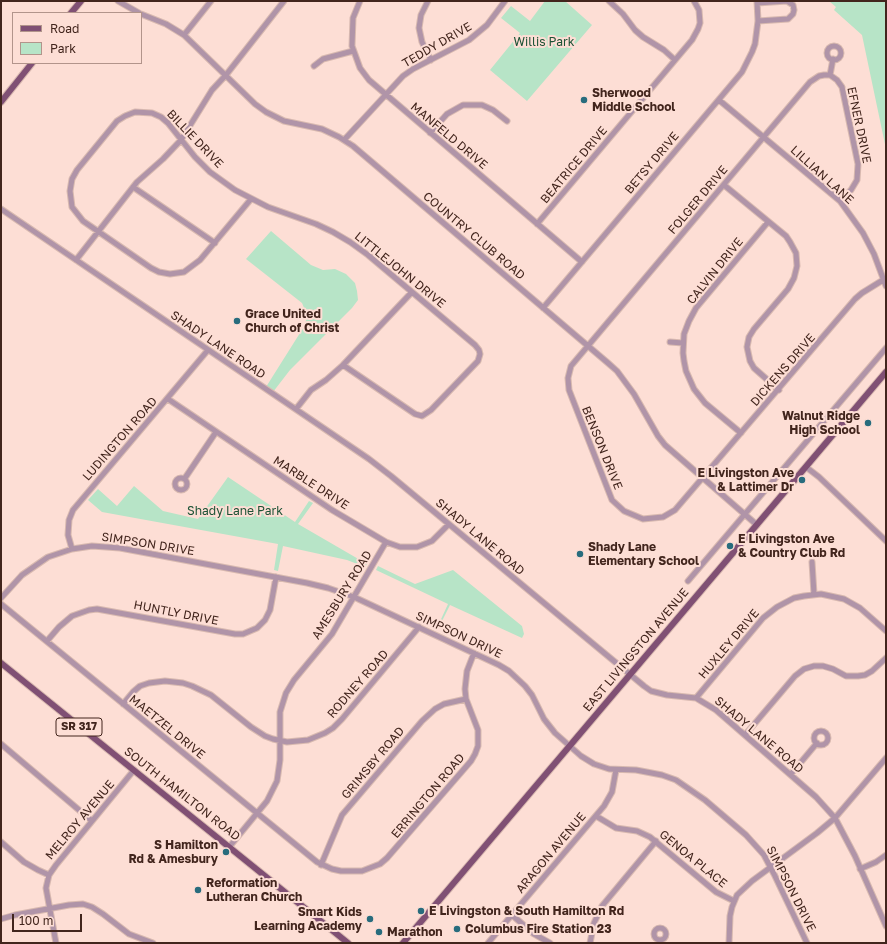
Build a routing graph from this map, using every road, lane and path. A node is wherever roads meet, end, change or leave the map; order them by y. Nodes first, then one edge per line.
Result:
1 (81, 1) edge
2 (118, 1) edge
3 (211, 1) edge
4 (284, 1) edge
5 (360, 1) edge
6 (428, 1) edge
7 (505, 1) edge
8 (609, 1) edge
9 (694, 1) edge
10 (757, 2) edge
11 (73, 12) edge
12 (137, 12) edge
13 (142, 15) edge
14 (758, 21) junction
15 (184, 35) junction
16 (353, 51) junction
17 (833, 59) dead end
18 (431, 60) junction
19 (675, 60) junction
20 (31, 64) edge
21 (314, 66) dead end
22 (226, 75) junction
23 (830, 75) junction
24 (385, 94) junction
25 (718, 100) junction
26 (1, 102) edge
27 (507, 121) dead end
28 (430, 133) junction
29 (764, 138) junction
30 (181, 140) junction
31 (344, 140) junction
32 (724, 185) junction
33 (133, 187) junction
34 (251, 199) junction
35 (840, 201) junction
36 (1, 208) edge
37 (768, 222) junction
38 (538, 224) junction
39 (98, 232) junction
40 (215, 243) junction
41 (76, 260) junction
42 (582, 262) junction
43 (885, 283) edge
44 (412, 292) junction
45 (543, 308) junction
46 (670, 342) dead end
47 (683, 343) junction
48 (588, 347) junction
49 (886, 348) edge
50 (208, 350) junction
51 (343, 365) junction
52 (886, 372) edge
53 (779, 390) junction
54 (168, 399) junction
55 (296, 409) junction
56 (216, 432) junction
57 (741, 433) junction
58 (806, 467) junction
59 (185, 478) dead end
60 (703, 478) junction
61 (745, 515) junction
62 (449, 524) junction
63 (757, 524) junction
64 (886, 541) edge
65 (386, 542) junction
66 (72, 549) junction
67 (812, 562) dead end
68 (276, 577) junction
69 (688, 581) dead end
70 (814, 594) junction
71 (354, 597) junction
72 (1, 598) edge
73 (1, 604) edge
74 (419, 627) junction
75 (886, 631) edge
76 (47, 641) junction
77 (474, 653) junction
78 (886, 658) edge
79 (1, 663) edge
80 (630, 675) junction
81 (696, 698) junction
82 (466, 699) junction
83 (123, 704) junction
84 (745, 736) junction
85 (280, 741) junction
86 (817, 743) dead end
87 (1, 744) edge
88 (570, 746) junction
89 (886, 758) edge
90 (134, 770) junction
91 (616, 770) junction
92 (791, 774) junction
93 (257, 813) junction
94 (596, 816) junction
95 (835, 818) junction
96 (92, 821) junction
97 (656, 841) junction
98 (1, 842) edge
99 (230, 846) junction
100 (886, 855) edge
101 (321, 865) junction
102 (771, 867) junction
103 (860, 869) junction
104 (49, 875) junction
105 (734, 901) junction
106 (50, 909) junction
107 (512, 915) junction
108 (1, 919) edge
109 (886, 924) edge
110 (56, 943) edge
111 (153, 943) edge
112 (348, 943) edge
113 (403, 943) edge
114 (488, 943) edge
115 (550, 943) edge
116 (590, 943) edge
117 (729, 943) edge
118 (807, 943) edge

1 - 11 main road
2 - 12 street, COUNTRY CLUB ROAD
3 - 15 street
4 - 22 street
5 - 16 street, MANFELD DRIVE
6 - 18 street
7 - 18 street, TEDDY DRIVE
8 - 19 street
9 - 19 street, BEATRICE DRIVE
10 - 14 street, BETSY DRIVE
10 - 14 street
13 - 15 street, COUNTRY CLUB ROAD
14 - 25 street, BETSY DRIVE
15 - 22 street, COUNTRY CLUB ROAD
16 - 21 street
16 - 24 street, MANFELD DRIVE
17 - 23 street
18 - 24 street, TEDDY DRIVE
19 - 38 street, BEATRICE DRIVE
20 - 26 main road
22 - 30 street
22 - 31 street, COUNTRY CLUB ROAD
23 - 29 street, FOLGER DRIVE
23 - 35 street, EFNER DRIVE
24 - 28 street, MANFELD DRIVE
24 - 31 street, TEDDY DRIVE
25 - 29 street, LILLIAN LANE
25 - 42 street, BETSY DRIVE
27 - 28 street
28 - 38 street, MANFELD DRIVE
29 - 32 street, FOLGER DRIVE
29 - 35 street, LILLIAN LANE
30 - 33 street
30 - 34 street, BILLIE DRIVE
30 - 39 street, BILLIE DRIVE
31 - 45 street, COUNTRY CLUB ROAD
32 - 37 street
32 - 48 street, FOLGER DRIVE
33 - 39 street
33 - 40 street
34 - 40 street
34 - 44 street, LITTLEJOHN DRIVE
35 - 43 street, LILLIAN LANE
36 - 41 street, SHADY LANE ROAD
37 - 47 street, CALVIN DRIVE
37 - 53 street
38 - 42 street, MANFELD DRIVE
39 - 40 street
39 - 41 street
41 - 50 street, SHADY LANE ROAD
42 - 45 street, BETSY DRIVE
43 - 53 street, DICKENS DRIVE
44 - 51 street
44 - 51 street, LITTLEJOHN DRIVE
45 - 48 street, COUNTRY CLUB ROAD
46 - 47 street
47 - 57 street, CALVIN DRIVE
48 - 60 street, COUNTRY CLUB ROAD
48 - 60 street, BENSON DRIVE
49 - 61 street
50 - 54 street, LUDINGTON ROAD
50 - 55 street, SHADY LANE ROAD
51 - 55 street
52 - 58 main road, EAST LIVINGSTON AVENUE
53 - 57 street, DICKENS DRIVE
54 - 56 street, MARBLE DRIVE
54 - 66 street, LUDINGTON ROAD
55 - 62 street, SHADY LANE ROAD
56 - 59 street
56 - 65 street, MARBLE DRIVE
57 - 60 street, DICKENS DRIVE
58 - 63 main road, EAST LIVINGSTON AVENUE
58 - 64 street
60 - 61 street, COUNTRY CLUB ROAD
61 - 63 street, COUNTRY CLUB ROAD
61 - 69 street
62 - 65 street, MARBLE DRIVE
62 - 80 street, SHADY LANE ROAD
63 - 80 main road, EAST LIVINGSTON AVENUE
65 - 71 street, AMESBURY ROAD
66 - 68 street, SIMPSON DRIVE
66 - 72 street, SIMPSON DRIVE
67 - 70 street
68 - 71 street, SIMPSON DRIVE
68 - 76 street, HUNTLY DRIVE
70 - 75 street, HUXLEY DRIVE
70 - 81 street, HUXLEY DRIVE
71 - 74 street, SIMPSON DRIVE
71 - 85 street, AMESBURY ROAD
73 - 76 street, MAETZEL DRIVE
74 - 77 street, SIMPSON DRIVE
74 - 85 street, RODNEY ROAD
76 - 83 street, MAETZEL DRIVE
77 - 82 street, ERRINGTON ROAD
77 - 88 street, SIMPSON DRIVE
78 - 84 street
79 - 90 main road, SOUTH HAMILTON ROAD / SR 317
80 - 81 street, SHADY LANE ROAD
80 - 88 main road, EAST LIVINGSTON AVENUE
81 - 84 street, SHADY LANE ROAD
82 - 101 street, GRIMSBY ROAD
82 - 101 street, ERRINGTON ROAD
83 - 85 street
83 - 93 street, MAETZEL DRIVE
84 - 92 street, SHADY LANE ROAD
85 - 93 street, AMESBURY ROAD
86 - 92 street
87 - 96 street
88 - 91 street, SIMPSON DRIVE
88 - 113 main road, EAST LIVINGSTON AVENUE
89 - 95 street
90 - 96 street, MELROY AVENUE
90 - 99 main road, SOUTH HAMILTON ROAD / SR 317
91 - 94 street, ARAGON AVENUE
91 - 102 street, SIMPSON DRIVE
92 - 95 street, SHADY LANE ROAD
93 - 99 street, AMESBURY ROAD
93 - 101 street, MAETZEL DRIVE
94 - 97 street, GENOA PLACE
94 - 107 street, ARAGON AVENUE
95 - 102 street
95 - 103 street, SHADY LANE ROAD
96 - 104 street, MELROY AVENUE
97 - 105 street, GENOA PLACE
97 - 116 street
98 - 104 street
99 - 112 main road, SOUTH HAMILTON ROAD / SR 317
100 - 103 street
102 - 105 street
102 - 118 street, SIMPSON DRIVE
103 - 109 street, SHADY LANE ROAD
104 - 106 street, MELROY AVENUE
105 - 117 street
106 - 108 street
106 - 110 street, MELROY AVENUE
106 - 111 street
107 - 114 street, ARAGON AVENUE
107 - 115 street

